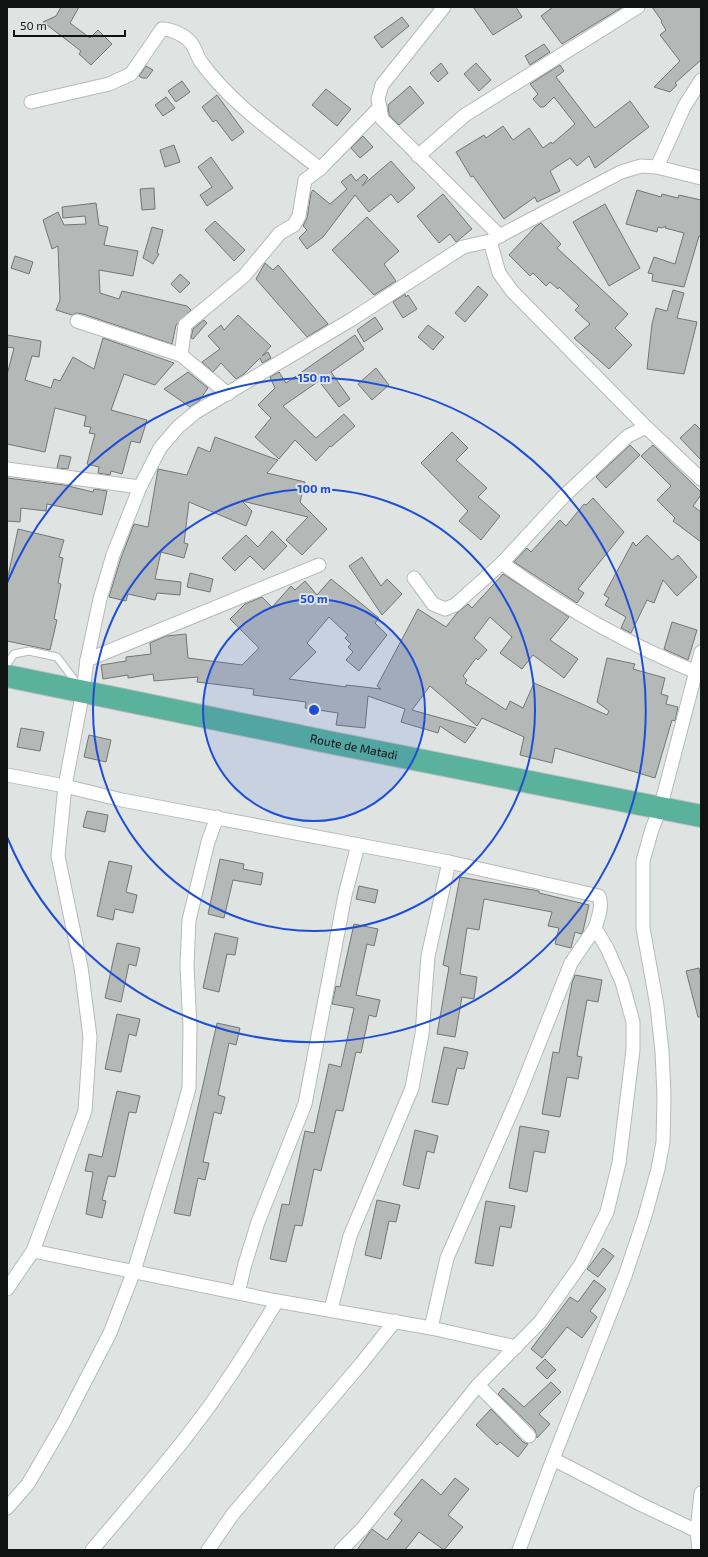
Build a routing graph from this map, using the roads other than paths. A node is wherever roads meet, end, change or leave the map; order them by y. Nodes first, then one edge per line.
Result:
1 (444, 7) edge
2 (638, 7) edge
3 (701, 80) edge
4 (31, 102) dead end
5 (380, 107) junction
6 (418, 156) junction
7 (657, 167) junction
8 (320, 169) junction
9 (701, 178) edge
10 (495, 238) junction
11 (77, 321) dead end
12 (181, 355) junction
13 (228, 394) junction
14 (646, 427) junction
15 (7, 469) edge
16 (701, 479) edge
17 (140, 487) junction
18 (502, 563) junction
19 (320, 565) dead end
20 (414, 578) dead end
21 (701, 652) edge
22 (87, 660) junction
23 (7, 664) edge
24 (696, 672) junction
25 (7, 676) edge
26 (83, 691) junction
27 (7, 775) edge
28 (65, 786) junction
29 (660, 809) junction
30 (701, 816) edge
31 (217, 817) junction
32 (358, 845) junction
33 (449, 862) junction
34 (595, 928) junction
35 (33, 1251) junction
36 (134, 1271) junction
37 (7, 1290) edge
38 (238, 1293) junction
39 (277, 1301) junction
40 (331, 1309) junction
41 (395, 1321) junction
42 (431, 1328) junction
43 (516, 1347) junction
44 (478, 1385) junction
45 (529, 1436) dead end
46 (553, 1459) junction
47 (701, 1493) edge
48 (7, 1508) edge
49 (697, 1531) junction
50 (92, 1550) edge
51 (208, 1550) edge
52 (342, 1550) edge
53 (519, 1550) edge
54 (699, 1550) edge

1 - 5 street
2 - 6 street
3 - 7 street
4 - 8 street
5 - 6 street
5 - 8 street
6 - 10 street
7 - 9 street
7 - 10 street
8 - 12 street
10 - 13 street
10 - 14 street
11 - 12 street
12 - 13 street
13 - 17 street
14 - 16 street
14 - 18 street
15 - 17 street
17 - 22 street
18 - 20 street
18 - 24 street
19 - 22 street
21 - 24 street
22 - 26 street
23 - 26 lane
24 - 29 street
25 - 26 highway, Route de Matadi
26 - 28 street
26 - 29 highway, Route de Matadi
27 - 28 street
28 - 31 street
28 - 35 street
29 - 30 highway, Route de Matadi
29 - 46 street
31 - 32 street
31 - 36 street
32 - 33 street
32 - 38 street
33 - 34 street
33 - 40 street
34 - 42 street
34 - 43 street
35 - 36 street
35 - 37 street
36 - 38 street
36 - 48 street
38 - 39 street
39 - 40 street
39 - 50 street
40 - 41 street
41 - 42 street
41 - 51 street
42 - 43 street
43 - 44 street
44 - 45 street
44 - 52 street
46 - 49 street
46 - 53 street
47 - 49 street
49 - 54 street

